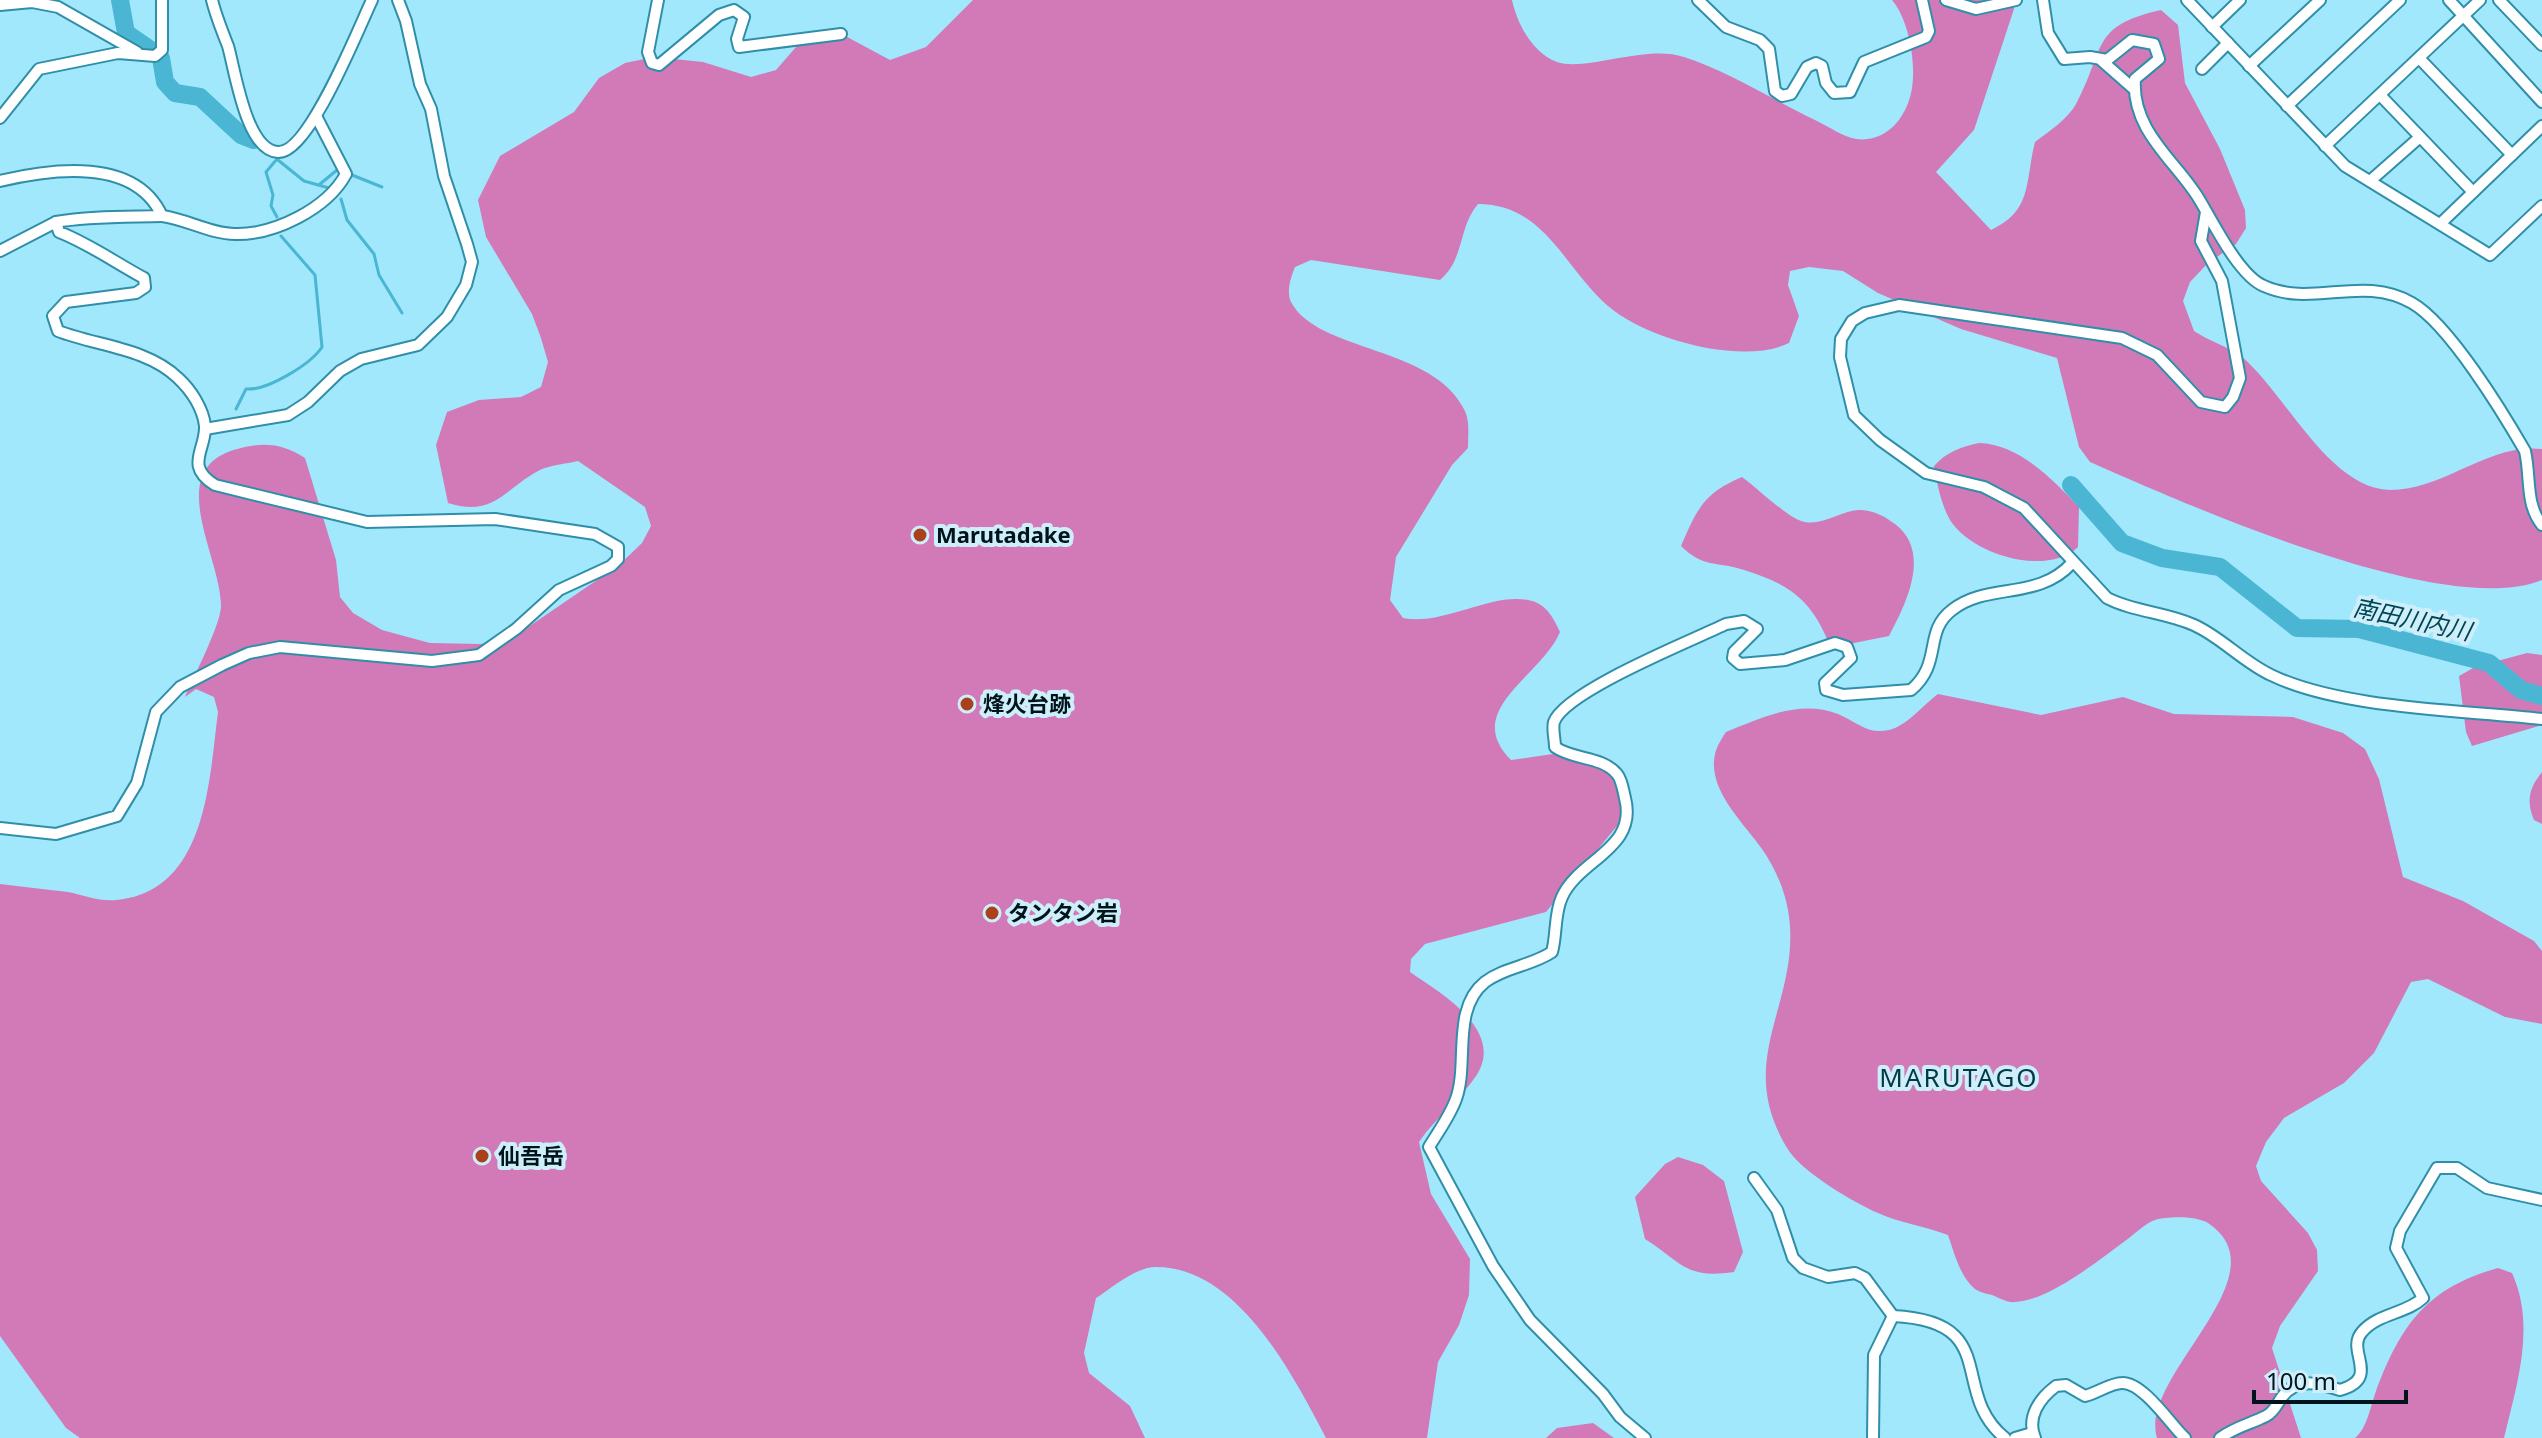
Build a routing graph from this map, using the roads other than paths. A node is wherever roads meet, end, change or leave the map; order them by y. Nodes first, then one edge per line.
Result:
1 (162, 0) edge
2 (212, 0) edge
3 (372, 0) edge
4 (398, 0) edge
5 (658, 0) edge
6 (1698, 0) edge
7 (1922, 0) edge
8 (1946, 0) edge
9 (2016, 0) edge
10 (2043, 0) edge
11 (2187, 0) edge
12 (2240, 0) edge
13 (2320, 0) edge
14 (2400, 0) edge
15 (2449, 0) edge
16 (2480, 0) edge
17 (2499, 0) edge
18 (0, 5) edge
19 (2464, 15) junction
20 (2212, 27) junction
21 (841, 34) dead end
22 (2228, 43) junction
23 (2542, 45) edge
24 (142, 54) junction
25 (2419, 58) junction
26 (2102, 61) junction
27 (2249, 66) junction
28 (2202, 69) dead end
29 (2135, 90) junction
30 (2380, 95) junction
31 (2542, 102) edge
32 (2287, 106) junction
33 (316, 116) junction
34 (0, 118) edge
35 (2542, 126) edge
36 (2420, 137) junction
37 (2325, 146) junction
38 (2512, 155) junction
39 (0, 181) edge
40 (2370, 181) junction
41 (2473, 192) junction
42 (2542, 206) edge
43 (2206, 212) junction
44 (162, 216) junction
45 (56, 222) junction
46 (2440, 224) junction
47 (0, 251) edge
48 (205, 429) junction
49 (2542, 525) edge
50 (2072, 563) junction
51 (2542, 719) edge
52 (0, 828) edge
53 (1754, 1178) dead end
54 (2542, 1200) edge
55 (1893, 1316) junction
56 (2033, 1436) edge
57 (1645, 1438) edge
58 (1873, 1438) edge
59 (2005, 1438) edge
60 (2015, 1438) edge
61 (2185, 1438) edge
62 (2220, 1438) edge

1 - 24 street
2 - 33 street
3 - 33 street
4 - 48 street
5 - 21 street
6 - 7 street
8 - 9 street
10 - 26 street
11 - 20 street
12 - 20 street
13 - 27 street
14 - 32 street
15 - 19 street
16 - 19 street
17 - 23 street
18 - 24 street
19 - 25 street
19 - 31 street
20 - 22 street
22 - 27 street
22 - 28 street
24 - 34 street
25 - 30 street
25 - 38 street
26 - 29 street
26 - 29 street
27 - 32 street
29 - 43 street
30 - 36 street
30 - 37 street
32 - 37 street
33 - 44 street
35 - 38 street
36 - 40 street
36 - 41 street
37 - 40 street
38 - 41 street
39 - 44 street
40 - 46 street
41 - 46 street
42 - 46 street
43 - 49 street
43 - 50 street
44 - 45 street
45 - 47 street
45 - 48 street
48 - 52 street
50 - 51 street
50 - 57 street
53 - 55 street
54 - 62 street
55 - 58 street
55 - 59 street
56 - 60 street
56 - 61 street

